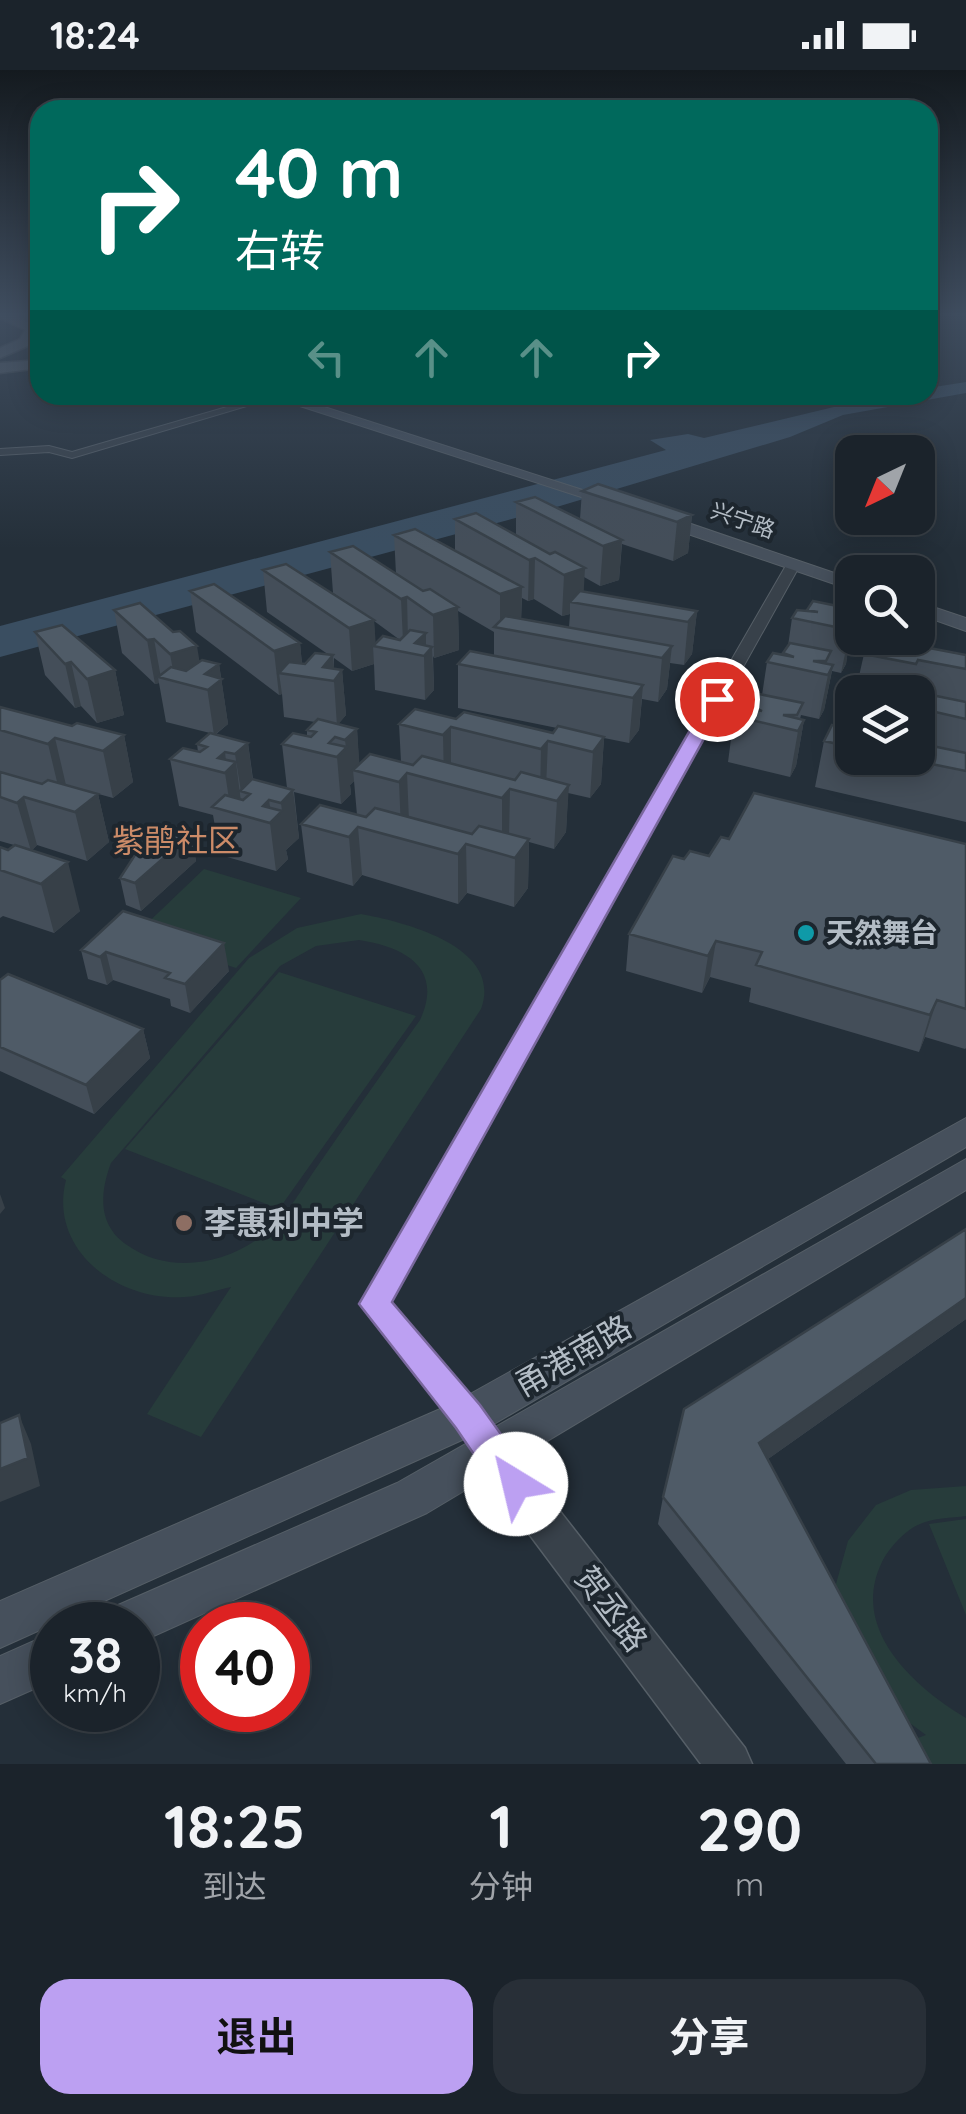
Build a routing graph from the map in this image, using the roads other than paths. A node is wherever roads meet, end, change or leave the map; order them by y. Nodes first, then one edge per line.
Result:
1 (241, 405) edge
2 (308, 405) edge
3 (326, 405) edge
4 (0, 452) edge
5 (503, 463) junction
6 (635, 504) junction
7 (793, 564) junction
8 (835, 569) edge
9 (835, 579) edge
10 (935, 603) edge
11 (966, 613) edge
12 (935, 614) edge
13 (966, 625) edge
14 (966, 1130) edge
15 (966, 1173) edge
16 (468, 1416) junction
17 (492, 1454) junction
18 (160, 1610) edge
19 (0, 1624) edge
20 (30, 1667) edge
21 (0, 1680) edge
22 (729, 1764) edge

1 - 4 street
2 - 5 main road, 兴宁路
3 - 5 main road, 兴宁路
5 - 6 main road, 兴宁路
6 - 7 main road, 兴宁路
6 - 8 main road, 兴宁路
7 - 9 main road, 兴宁路
7 - 16 street
10 - 11 main road
12 - 13 main road
14 - 16 main road, 甬港南路
15 - 17 main road, 甬港南路
16 - 17 street
16 - 19 main road, 甬港南路
17 - 18 main road, 甬港南路
17 - 22 street, 贺丞路
20 - 21 main road

